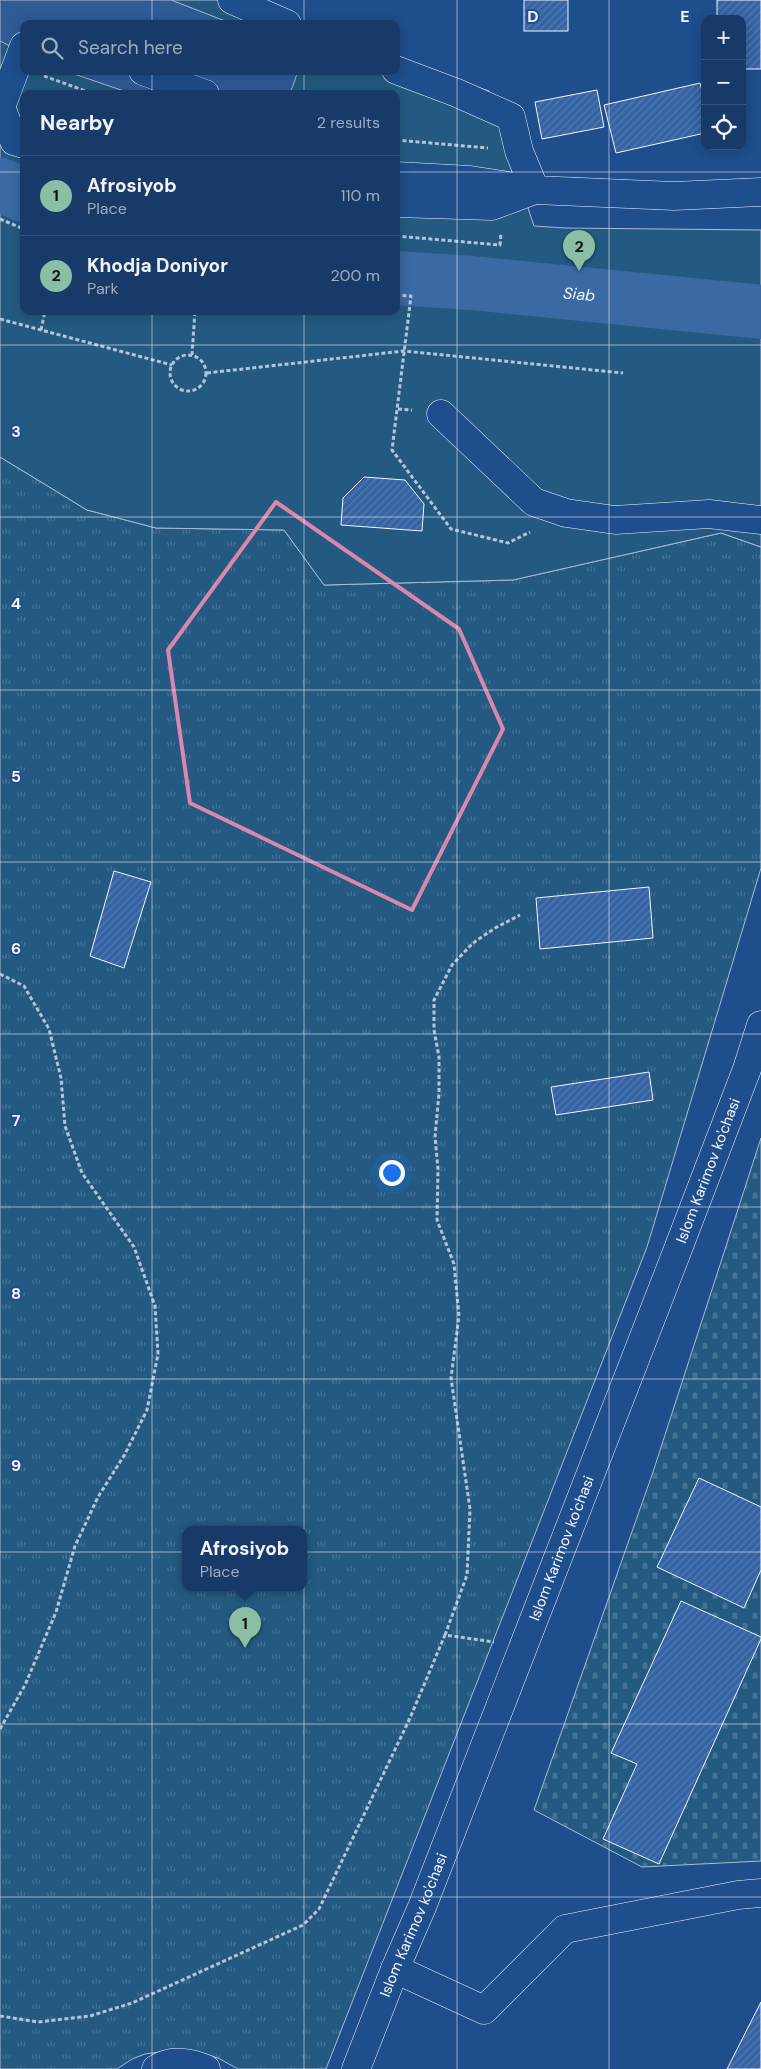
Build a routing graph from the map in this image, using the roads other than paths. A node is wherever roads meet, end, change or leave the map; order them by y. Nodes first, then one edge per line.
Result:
1 (232, 0) edge
2 (279, 20) edge
3 (20, 57) edge
4 (400, 71) edge
5 (154, 75) edge
6 (194, 90) edge
7 (20, 142) edge
8 (400, 176) edge
9 (535, 190) junction
10 (761, 192) edge
11 (400, 203) edge
12 (441, 414) dead end
13 (761, 520) edge
14 (761, 1025) edge
15 (761, 1893) edge
16 (395, 1969) junction
17 (156, 2069) edge
18 (206, 2069) edge
19 (356, 2069) edge

1 - 2 street
3 - 7 street
4 - 9 street
5 - 6 street
8 - 9 street
9 - 10 street
9 - 11 street
12 - 13 street
14 - 16 street, Islom Karimov ko'chasi
15 - 16 street
16 - 19 street, Islom Karimov ko'chasi
17 - 18 street

